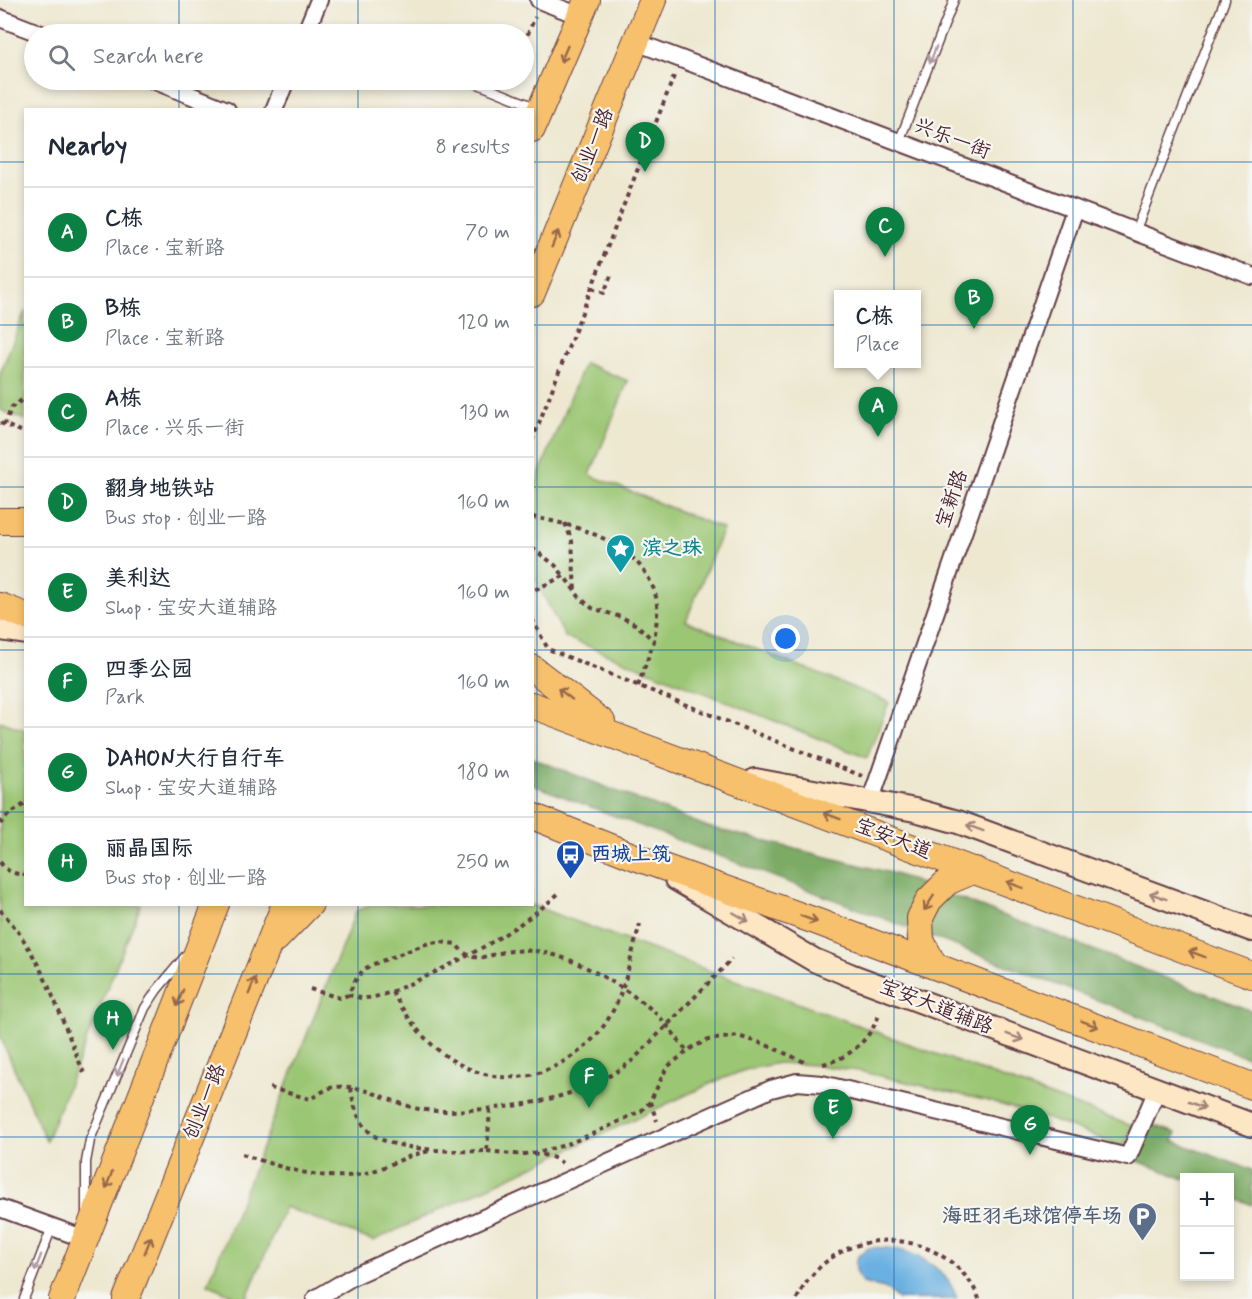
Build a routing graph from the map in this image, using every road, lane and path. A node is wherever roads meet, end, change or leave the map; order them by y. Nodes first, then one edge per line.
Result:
1 (320, 0) edge
2 (653, 0) edge
3 (954, 0) edge
4 (1225, 0) edge
5 (541, 1) edge
6 (584, 8) edge
7 (0, 18) edge
8 (309, 24) edge
9 (532, 24) edge
10 (24, 27) edge
11 (636, 42) junction
12 (681, 59) junction
13 (178, 90) edge
14 (282, 90) edge
15 (486, 90) edge
16 (222, 108) edge
17 (275, 108) edge
18 (518, 108) edge
19 (537, 119) edge
20 (899, 142) junction
21 (1075, 209) junction
22 (1135, 232) junction
23 (612, 273) dead end
24 (1252, 276) edge
25 (534, 288) edge
26 (592, 288) junction
27 (24, 397) edge
28 (2, 424) edge
29 (24, 432) edge
30 (534, 436) edge
31 (534, 517) edge
32 (0, 521) edge
33 (24, 521) edge
34 (565, 523) junction
35 (534, 549) edge
36 (564, 576) junction
37 (534, 590) edge
38 (575, 592) junction
39 (0, 606) edge
40 (24, 615) edge
41 (534, 623) edge
42 (0, 629) edge
43 (24, 633) edge
44 (654, 640) junction
45 (534, 670) edge
46 (638, 686) junction
47 (534, 706) edge
48 (629, 741) junction
49 (707, 769) junction
50 (873, 792) junction
51 (24, 804) edge
52 (536, 819) edge
53 (0, 824) edge
54 (635, 857) junction
55 (0, 862) edge
56 (975, 870) junction
57 (24, 875) edge
58 (558, 894) dead end
59 (215, 906) edge
60 (284, 906) edge
61 (308, 906) edge
62 (0, 910) edge
63 (640, 924) dead end
64 (1252, 930) edge
65 (267, 947) junction
66 (469, 956) junction
67 (732, 959) dead end
68 (934, 966) junction
69 (1252, 975) edge
70 (310, 989) dead end
71 (622, 989) junction
72 (392, 992) junction
73 (348, 995) junction
74 (879, 1015) dead end
75 (668, 1027) junction
76 (687, 1051) junction
77 (84, 1073) dead end
78 (1252, 1086) edge
79 (270, 1088) dead end
80 (351, 1088) junction
81 (1157, 1090) junction
82 (490, 1109) junction
83 (1252, 1125) edge
84 (438, 1150) junction
85 (487, 1151) junction
86 (243, 1154) dead end
87 (526, 1154) junction
88 (574, 1178) junction
89 (0, 1208) edge
90 (52, 1227) junction
91 (85, 1239) junction
92 (24, 1299) edge
93 (62, 1299) edge
94 (126, 1299) edge
95 (315, 1299) edge
96 (797, 1299) edge
97 (979, 1299) edge

1 - 8 street
2 - 11 main road, 创业一路
3 -> 20 lane
4 - 22 lane
5 - 6 street
5 - 9 path
6 -> 19 main road
7 - 10 street
11 - 12 street, 兴乐一街
25 -> 11 main road, 创业一路
12 - 20 street, 兴乐一街
12 - 26 path
13 - 16 street
14 - 17 street
15 - 18 lane
20 - 21 street, 兴乐一街
21 - 22 street, 兴乐一街
21 - 50 street, 宝新路
22 - 24 street, 兴乐一街
23 - 26 path
26 - 30 path
27 - 28 path
28 - 29 path
31 - 34 path
32 - 33 main road
34 - 38 path
34 - 44 path
35 - 36 path
36 - 37 path
36 - 38 path
38 - 44 path
39 - 40 main road
41 - 46 path
42 - 43 main road
44 - 46 path
48 -> 45 main road
46 - 50 path
47 - 48 main road, 宝安大道
48 - 49 main road, 宝安大道
49 - 50 main road
56 -> 49 main road, 宝安大道
64 -> 50 main road
51 - 53 path
52 - 54 main road
54 -> 68 main road
54 -> 81 main road, 宝安大道辅路
55 - 57 path
56 -> 68 main road
69 -> 56 main road, 宝安大道
58 - 66 path
59 -> 91 main road
60 - 65 main road, 创业一路
61 - 65 main road
62 - 77 path
63 - 71 path
94 -> 65 main road, 创业一路
66 - 71 path
66 - 72 path
66 - 73 path
67 - 75 path
68 -> 78 main road
70 - 73 path
71 - 72 path
71 - 75 path
72 - 73 path
74 - 76 path
75 - 76 path
75 - 82 path
76 - 87 path
79 - 80 path
80 - 82 path
80 - 84 path
81 -> 83 main road, 宝安大道辅路
81 - 88 street
82 - 85 path
84 - 85 path
84 - 86 path
85 - 87 path
87 - 88 path
88 - 95 street
89 - 90 street
90 - 91 street
90 -> 92 lane
91 - 93 main road
96 - 97 path

